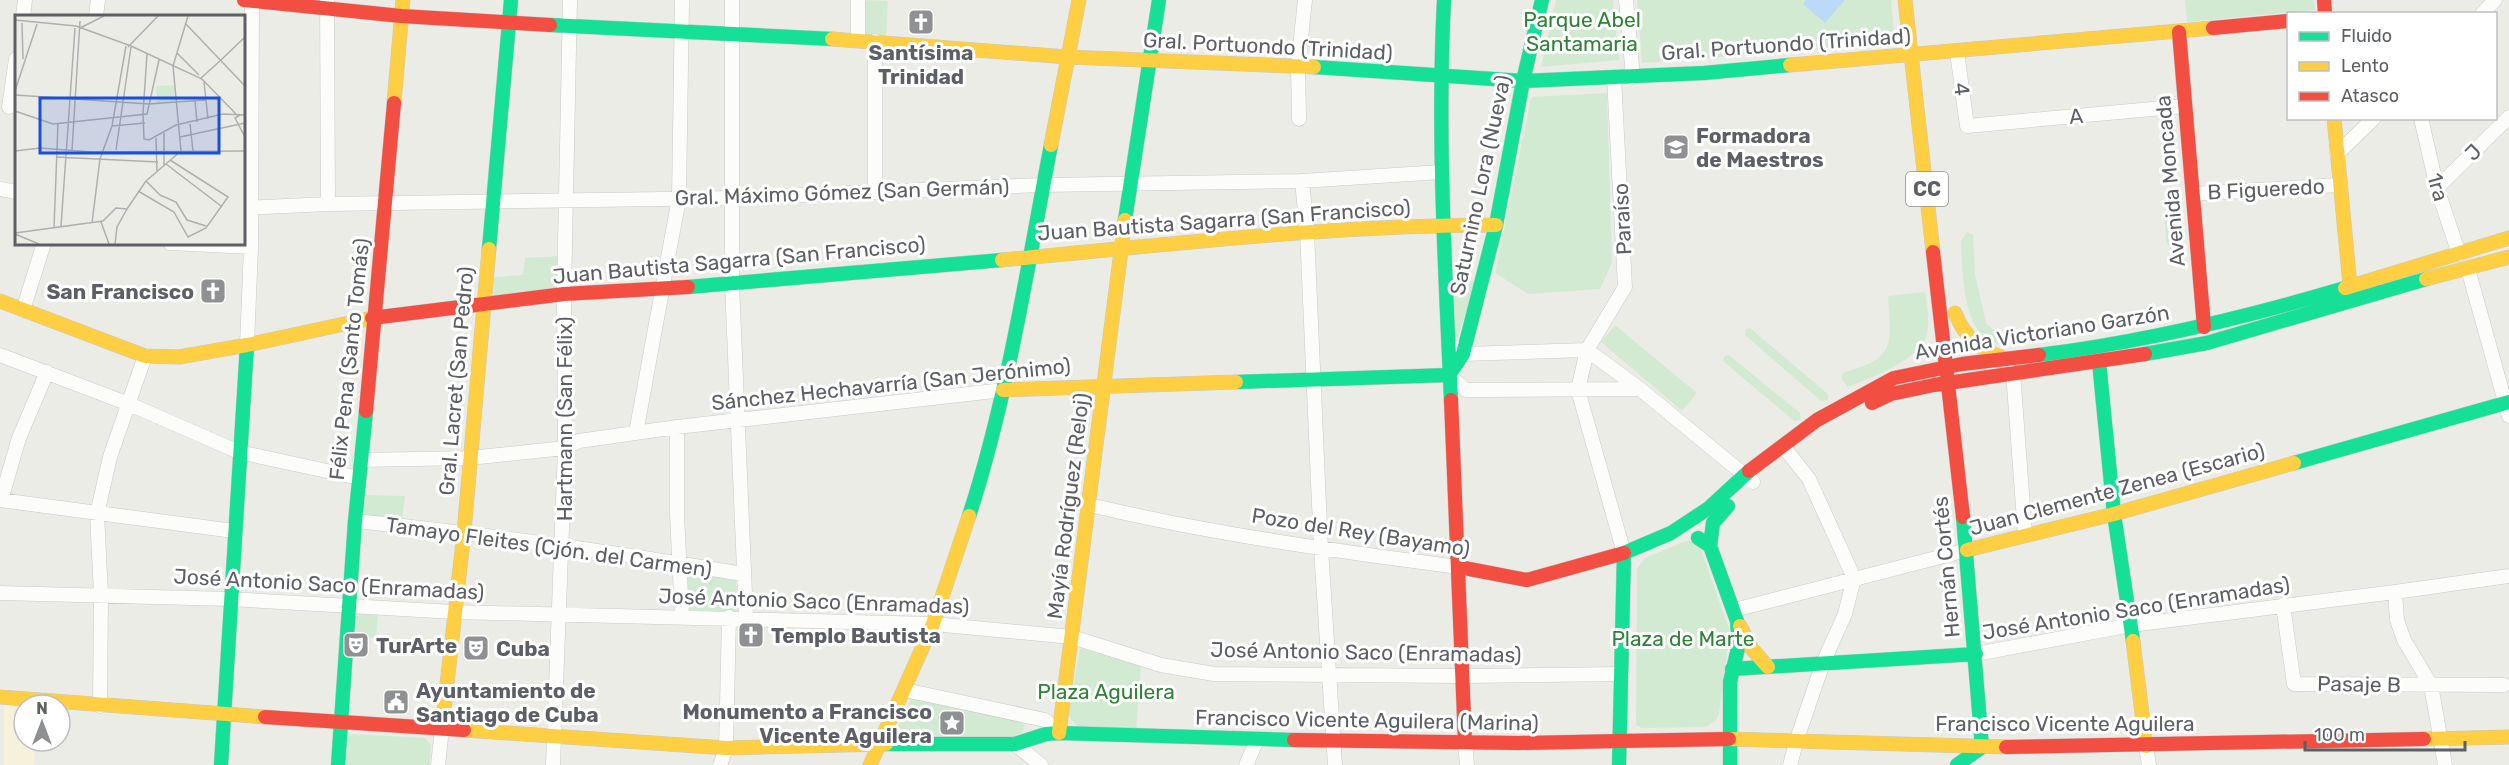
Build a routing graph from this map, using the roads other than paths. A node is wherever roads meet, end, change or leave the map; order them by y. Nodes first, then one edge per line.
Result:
1 (25, 0) edge
2 (98, 0) edge
3 (403, 0) edge
4 (511, 0) edge
5 (570, 0) edge
6 (681, 0) edge
7 (732, 0) edge
8 (858, 0) edge
9 (1079, 0) edge
10 (1160, 0) edge
11 (1305, 0) edge
12 (1444, 0) edge
13 (1542, 0) edge
14 (1626, 0) edge
15 (1905, 0) edge
16 (2495, 0) edge
17 (248, 1) edge
18 (327, 5) edge
19 (2484, 12) edge
20 (23, 15) edge
21 (96, 15) edge
22 (401, 16) junction
23 (2287, 21) edge
24 (509, 22) junction
25 (569, 25) junction
26 (681, 32) junction
27 (2179, 32) junction
28 (731, 35) junction
29 (858, 40) junction
30 (875, 41) junction
31 (1957, 52) junction
32 (1922, 55) junction
33 (1068, 57) junction
34 (1150, 60) junction
35 (15, 66) edge
36 (1298, 66) junction
37 (1614, 77) junction
38 (1633, 77) junction
39 (1440, 78) junction
40 (1523, 81) junction
41 (2185, 106) junction
42 (9, 107) edge
43 (2509, 117) edge
44 (1299, 119) dead end
45 (2334, 120) edge
46 (2372, 120) edge
47 (2421, 120) edge
48 (1966, 126) joint
49 (2337, 154) junction
50 (1441, 172) junction
51 (1302, 181) junction
52 (1130, 184) junction
53 (1042, 185) junction
54 (2339, 185) junction
55 (2437, 188) junction
56 (0, 189) edge
57 (875, 191) junction
58 (15, 192) edge
59 (2193, 194) junction
60 (678, 198) junction
61 (731, 198) junction
62 (565, 201) junction
63 (493, 202) junction
64 (386, 203) junction
65 (328, 204) junction
66 (247, 208) edge
67 (1443, 225) junction
68 (1496, 225) junction
69 (1307, 232) junction
70 (2509, 238) edge
71 (44, 244) edge
72 (190, 244) edge
73 (251, 247) junction
74 (1121, 248) junction
75 (2509, 251) edge
76 (2459, 254) junction
77 (1029, 256) junction
78 (2509, 257) edge
79 (2486, 264) junction
80 (2468, 269) junction
81 (732, 284) junction
82 (2350, 285) junction
83 (663, 287) junction
84 (564, 294) junction
85 (0, 301) edge
86 (484, 303) junction
87 (23, 310) junction
88 (375, 317) junction
89 (1942, 323) junction
90 (2204, 327) junction
91 (1447, 338) junction
92 (247, 345) junction
93 (1587, 350) junction
94 (1463, 354) junction
95 (1960, 354) junction
96 (0, 355) edge
97 (145, 356) junction
98 (2004, 358) junction
99 (2099, 362) junction
100 (1947, 367) junction
101 (46, 372) junction
102 (2013, 372) junction
103 (1911, 373) junction
104 (1449, 375) junction
105 (1315, 381) junction
106 (1949, 383) junction
107 (1105, 386) junction
108 (1003, 390) junction
109 (1578, 390) junction
110 (1640, 390) junction
111 (129, 404) junction
112 (2508, 407) edge
113 (736, 421) junction
114 (677, 427) junction
115 (636, 433) junction
116 (565, 448) junction
117 (1786, 450) junction
118 (239, 452) junction
119 (470, 458) junction
120 (360, 460) junction
121 (358, 478) junction
122 (1749, 478) junction
123 (0, 500) edge
124 (1090, 506) junction
125 (97, 514) junction
126 (2114, 514) junction
127 (355, 522) junction
128 (234, 531) junction
129 (464, 532) junction
130 (1671, 533) junction
131 (2025, 534) junction
132 (563, 545) junction
133 (1710, 546) junction
134 (1321, 549) junction
135 (1967, 550) junction
136 (1624, 553) junction
137 (680, 563) junction
138 (1459, 567) junction
139 (743, 574) junction
140 (2509, 576) edge
141 (1854, 578) junction
142 (2395, 592) junction
143 (0, 593) edge
144 (101, 595) junction
145 (230, 599) junction
146 (2283, 605) junction
147 (348, 607) junction
148 (454, 612) junction
149 (559, 614) junction
150 (1736, 615) junction
151 (682, 616) junction
152 (729, 617) junction
153 (746, 618) junction
154 (933, 624) junction
155 (2131, 625) junction
156 (1072, 637) junction
157 (1976, 654) junction
158 (1823, 663) junction
159 (1768, 667) junction
160 (1732, 669) junction
161 (1622, 674) junction
162 (1330, 675) junction
163 (1463, 676) junction
164 (2431, 685) junction
165 (2504, 685) dead end
166 (905, 690) junction
167 (0, 696) edge
168 (100, 706) junction
169 (224, 714) junction
170 (340, 722) junction
171 (442, 729) junction
172 (1059, 733) junction
173 (554, 737) junction
174 (2509, 737) edge
175 (2439, 738) junction
176 (1729, 739) junction
177 (1257, 740) junction
178 (1797, 740) junction
179 (1333, 741) junction
180 (1620, 741) junction
181 (1465, 742) junction
182 (878, 744) junction
183 (1014, 744) junction
184 (2146, 746) junction
185 (1982, 747) junction
186 (726, 748) junction
187 (221, 765) edge
188 (338, 765) edge
189 (438, 765) edge
190 (553, 765) edge
191 (720, 765) edge
192 (870, 765) edge
193 (1041, 765) edge
194 (1246, 765) edge
195 (1335, 765) edge
196 (1467, 765) edge
197 (1619, 765) edge
198 (1730, 765) edge
199 (1791, 765) edge
200 (1957, 765) edge
201 (2149, 765) edge
202 (2445, 765) edge

1 - 20 street
2 - 21 street
3 - 22 main road, Félix Pena (Santo Tomás)
4 - 24 main road, Gral. Lacret (San Pedro)
5 - 25 street, Hartmann (San Félix)
6 - 26 street
7 - 28 street
8 - 29 street
9 - 33 main road
10 - 34 main road, Mayía Rodríguez (Reloj)
11 - 36 street
12 - 39 main road
13 - 40 main road, Saturnino Lora (Nueva)
14 - 38 street
15 - 32 main road, CC
16 - 19 street
17 - 18 main road, Gral. Portuondo (Trinidad)
17 - 66 street
18 - 22 main road, Gral. Portuondo (Trinidad)
18 - 65 street
22 - 24 main road, Gral. Portuondo (Trinidad)
22 - 64 main road, Félix Pena (Santo Tomás)
23 - 27 main road, Gral. Portuondo (Trinidad)
24 - 25 main road, Gral. Portuondo (Trinidad)
24 - 63 main road, Gral. Lacret (San Pedro)
25 - 26 main road, Gral. Portuondo (Trinidad)
25 - 62 street, Hartmann (San Félix)
26 - 28 main road, Gral. Portuondo (Trinidad)
26 - 60 street
27 - 31 main road, Gral. Portuondo (Trinidad)
27 - 41 main road, Avenida Moncada
28 - 29 main road, Gral. Portuondo (Trinidad)
28 - 61 street
29 - 30 main road, Gral. Portuondo (Trinidad)
30 - 33 main road, Gral. Portuondo (Trinidad)
30 - 57 street
31 - 32 main road, Gral. Portuondo (Trinidad)
31 - 48 street, 4
32 - 38 main road, Gral. Portuondo (Trinidad)
32 - 89 main road, CC
33 - 34 main road, Gral. Portuondo (Trinidad)
33 - 53 main road
34 - 36 main road, Gral. Portuondo (Trinidad)
34 - 52 main road, Mayía Rodríguez (Reloj)
35 - 42 street
36 - 39 main road, Gral. Portuondo (Trinidad)
36 - 44 street
37 - 38 main road, Gral. Portuondo (Trinidad)
37 - 40 main road, Gral. Portuondo (Trinidad)
37 - 93 street, Paraíso
39 - 40 main road, Gral. Portuondo (Trinidad)
39 - 50 main road
40 - 68 main road, Saturnino Lora (Nueva)
41 - 48 street, A
41 - 59 main road, Avenida Moncada
43 - 55 street, J
45 - 49 main road
46 - 49 street
47 - 55 street, 1ra
49 - 54 main road
50 - 51 street, Gral. Máximo Gómez (San Germán)
50 - 67 main road
51 - 52 street, Gral. Máximo Gómez (San Germán)
51 - 69 street
52 - 53 street, Gral. Máximo Gómez (San Germán)
52 - 74 main road, Mayía Rodríguez (Reloj)
53 - 57 street, Gral. Máximo Gómez (San Germán)
53 - 77 main road
54 - 59 street, B Figueredo
54 - 82 main road
55 - 76 street, 1ra
56 - 58 street
57 - 61 street, Gral. Máximo Gómez (San Germán)
59 - 90 main road, Avenida Moncada
60 - 61 street, Gral. Máximo Gómez (San Germán)
60 - 62 street, Gral. Máximo Gómez (San Germán)
60 - 83 street
61 - 81 street
62 - 63 street, Gral. Máximo Gómez (San Germán)
62 - 84 street, Hartmann (San Félix)
63 - 64 street, Gral. Máximo Gómez (San Germán)
63 - 86 main road, Gral. Lacret (San Pedro)
64 - 65 street, Gral. Máximo Gómez (San Germán)
64 - 88 main road, Félix Pena (Santo Tomás)
65 - 66 street, Gral. Máximo Gómez (San Germán)
66 - 73 street
67 - 68 main road, Juan Bautista Sagarra (San Francisco)
67 - 69 main road, Juan Bautista Sagarra (San Francisco)
67 - 91 main road
68 - 94 main road, Saturnino Lora (Nueva)
69 - 74 main road, Juan Bautista Sagarra (San Francisco)
69 - 105 street
70 - 76 main road, Avenida Victoriano Garzón
71 - 87 street
72 - 73 street
73 - 92 street
74 - 77 main road, Juan Bautista Sagarra (San Francisco)
74 - 107 main road, Mayía Rodríguez (Reloj)
75 - 79 main road
76 - 82 main road, Avenida Victoriano Garzón
77 - 81 main road, Juan Bautista Sagarra (San Francisco)
77 - 108 main road
78 - 79 main road, Avenida Victoriano Garzón
79 - 80 main road, Avenida Victoriano Garzón
80 - 99 main road, Avenida Victoriano Garzón
80 - 112 street
81 - 83 main road, Juan Bautista Sagarra (San Francisco)
81 - 113 street
82 - 90 main road, Avenida Victoriano Garzón
83 - 84 main road, Juan Bautista Sagarra (San Francisco)
83 - 115 street
84 - 86 main road, Juan Bautista Sagarra (San Francisco)
84 - 116 street, Hartmann (San Félix)
85 - 87 main road, Juan Bautista Sagarra (San Francisco)
86 - 88 main road, Juan Bautista Sagarra (San Francisco)
86 - 119 main road, Gral. Lacret (San Pedro)
87 - 97 main road, Juan Bautista Sagarra (San Francisco)
88 - 92 main road, Juan Bautista Sagarra (San Francisco)
88 - 120 main road, Félix Pena (Santo Tomás)
89 - 100 main road, Hernán Cortés
89 - 103 main road, CC
90 - 98 main road, Avenida Victoriano Garzón
91 - 94 street
91 - 104 main road
92 - 97 main road, Juan Bautista Sagarra (San Francisco)
92 - 118 main road
93 - 94 street
93 - 109 street, Paraíso
93 - 110 street
94 - 104 main road, Saturnino Lora (Nueva)
95 - 98 main road, Avenida Victoriano Garzón
95 - 98 main road
95 - 100 main road, Avenida Victoriano Garzón
95 - 106 main road
96 - 101 street
97 - 111 street
99 - 102 main road, Avenida Victoriano Garzón
99 - 126 main road
100 - 103 main road, Avenida Victoriano Garzón
100 - 106 main road, Hernán Cortés
101 - 111 street
101 - 123 street
102 - 106 main road, Avenida Victoriano Garzón
102 - 131 street
103 - 117 main road, Avenida Victoriano Garzón
104 - 105 main road, Sánchez Hechavarría (San Jerónimo)
104 - 109 street
104 - 138 main road
105 - 107 main road, Sánchez Hechavarría (San Jerónimo)
105 - 134 street
106 - 117 main road, Avenida Victoriano Garzón
106 - 135 main road, Hernán Cortés
107 - 108 main road, Sánchez Hechavarría (San Jerónimo)
107 - 124 main road, Mayía Rodríguez (Reloj)
108 - 113 street, Sánchez Hechavarría (San Jerónimo)
108 - 154 main road
109 - 110 street
109 - 136 street
110 - 122 street
111 - 118 street
111 - 125 street
112 - 126 main road, Juan Clemente Zenea (Escario)
113 - 114 street, Sánchez Hechavarría (San Jerónimo)
113 - 139 street
114 - 115 street, Sánchez Hechavarría (San Jerónimo)
114 - 137 street
115 - 116 street, Sánchez Hechavarría (San Jerónimo)
116 - 119 street, Sánchez Hechavarría (San Jerónimo)
116 - 132 street, Hartmann (San Félix)
117 - 122 main road, Avenida Victoriano Garzón
117 - 141 street
118 - 121 street
118 - 128 main road
119 - 120 street, Sánchez Hechavarría (San Jerónimo)
119 - 129 main road, Gral. Lacret (San Pedro)
120 - 121 main road, Félix Pena (Santo Tomás)
121 - 127 main road, Félix Pena (Santo Tomás)
122 - 130 main road, Avenida Victoriano Garzón
122 - 133 main road, Avenida Victoriano Garzón
123 - 125 street
124 - 134 street, Pozo del Rey (Bayamo)
124 - 156 main road, Mayía Rodríguez (Reloj)
125 - 128 street
125 - 144 street
126 - 131 main road, Juan Clemente Zenea (Escario)
126 - 155 main road
127 - 129 street, Tamayo Fleites (Cjón. del Carmen)
127 - 147 main road, Félix Pena (Santo Tomás)
128 - 145 main road
129 - 132 street, Tamayo Fleites (Cjón. del Carmen)
129 - 148 main road, Gral. Lacret (San Pedro)
130 - 133 main road
130 - 136 main road, Avenida Victoriano Garzón
131 - 135 main road, Juan Clemente Zenea (Escario)
132 - 137 street, Tamayo Fleites (Cjón. del Carmen)
132 - 149 street, Hartmann (San Félix)
133 - 150 main road
134 - 138 street, Pozo del Rey (Bayamo)
134 - 162 street
135 - 141 street, Juan Clemente Zenea (Escario)
135 - 157 main road, Hernán Cortés
136 - 138 main road, Pozo del Rey (Bayamo)
136 - 161 main road
137 - 139 street, Tamayo Fleites (Cjón. del Carmen)
137 - 151 street
138 - 163 main road
139 - 153 street
140 - 142 street, José Antonio Saco (Enramadas)
141 - 150 street, Juan Clemente Zenea (Escario)
141 - 158 street
142 - 146 street, José Antonio Saco (Enramadas)
142 - 164 street
143 - 144 street, José Antonio Saco (Enramadas)
144 - 145 street, José Antonio Saco (Enramadas)
144 - 168 street
145 - 147 street, José Antonio Saco (Enramadas)
145 - 169 main road
146 - 155 street, José Antonio Saco (Enramadas)
146 - 164 street, Pasaje B
147 - 148 street, José Antonio Saco (Enramadas)
147 - 170 main road, Félix Pena (Santo Tomás)
148 - 149 street, José Antonio Saco (Enramadas)
148 - 171 main road, Gral. Lacret (San Pedro)
149 - 151 street, José Antonio Saco (Enramadas)
149 - 173 street, Hartmann (San Félix)
150 - 159 main road
150 - 160 main road
151 - 152 street, José Antonio Saco (Enramadas)
152 - 153 street, José Antonio Saco (Enramadas)
152 - 186 street
153 - 154 street, José Antonio Saco (Enramadas)
154 - 156 street, José Antonio Saco (Enramadas)
154 - 166 main road
155 - 157 street, José Antonio Saco (Enramadas)
155 - 184 main road
156 - 162 street, José Antonio Saco (Enramadas)
156 - 172 main road, Mayía Rodríguez (Reloj)
157 - 158 main road, José Antonio Saco (Enramadas)
157 - 185 main road, Hernán Cortés
158 - 159 main road, José Antonio Saco (Enramadas)
158 - 178 street
159 - 160 main road, José Antonio Saco (Enramadas)
160 - 176 main road
161 - 163 street, José Antonio Saco (Enramadas)
161 - 180 main road
162 - 163 street, José Antonio Saco (Enramadas)
162 - 179 street
163 - 181 main road
164 - 165 street, Pasaje B
164 - 175 street
166 - 172 street
166 - 182 main road
167 - 168 main road, Francisco Vicente Aguilera (Marina)
168 - 169 main road, Francisco Vicente Aguilera (Marina)
169 - 170 main road, Francisco Vicente Aguilera (Marina)
169 - 187 main road
170 - 171 main road, Francisco Vicente Aguilera (Marina)
170 - 188 main road, Félix Pena (Santo Tomás)
171 - 173 main road, Francisco Vicente Aguilera (Marina)
171 - 189 street, Gral. Lacret (San Pedro)
172 - 177 main road, Francisco Vicente Aguilera (Marina)
172 - 183 main road, Francisco Vicente Aguilera (Marina)
173 - 186 main road, Francisco Vicente Aguilera (Marina)
173 - 190 street, Hartmann (San Félix)
174 - 175 main road, Francisco Vicente Aguilera
175 - 184 main road, Francisco Vicente Aguilera
175 - 202 street
176 - 178 main road, Francisco Vicente Aguilera
176 - 180 main road, Francisco Vicente Aguilera
176 - 198 main road
177 - 179 main road, Francisco Vicente Aguilera (Marina)
177 - 194 street
178 - 185 main road, Francisco Vicente Aguilera
178 - 199 street
179 - 181 main road, Francisco Vicente Aguilera (Marina)
179 - 195 street
180 - 181 main road, Francisco Vicente Aguilera (Marina)
180 - 197 main road
181 - 196 street
182 - 183 main road, Francisco Vicente Aguilera (Marina)
182 - 186 main road, Francisco Vicente Aguilera (Marina)
182 - 192 main road
183 - 193 street
184 - 185 main road, Francisco Vicente Aguilera
184 - 201 street
185 - 200 main road
186 - 191 street

